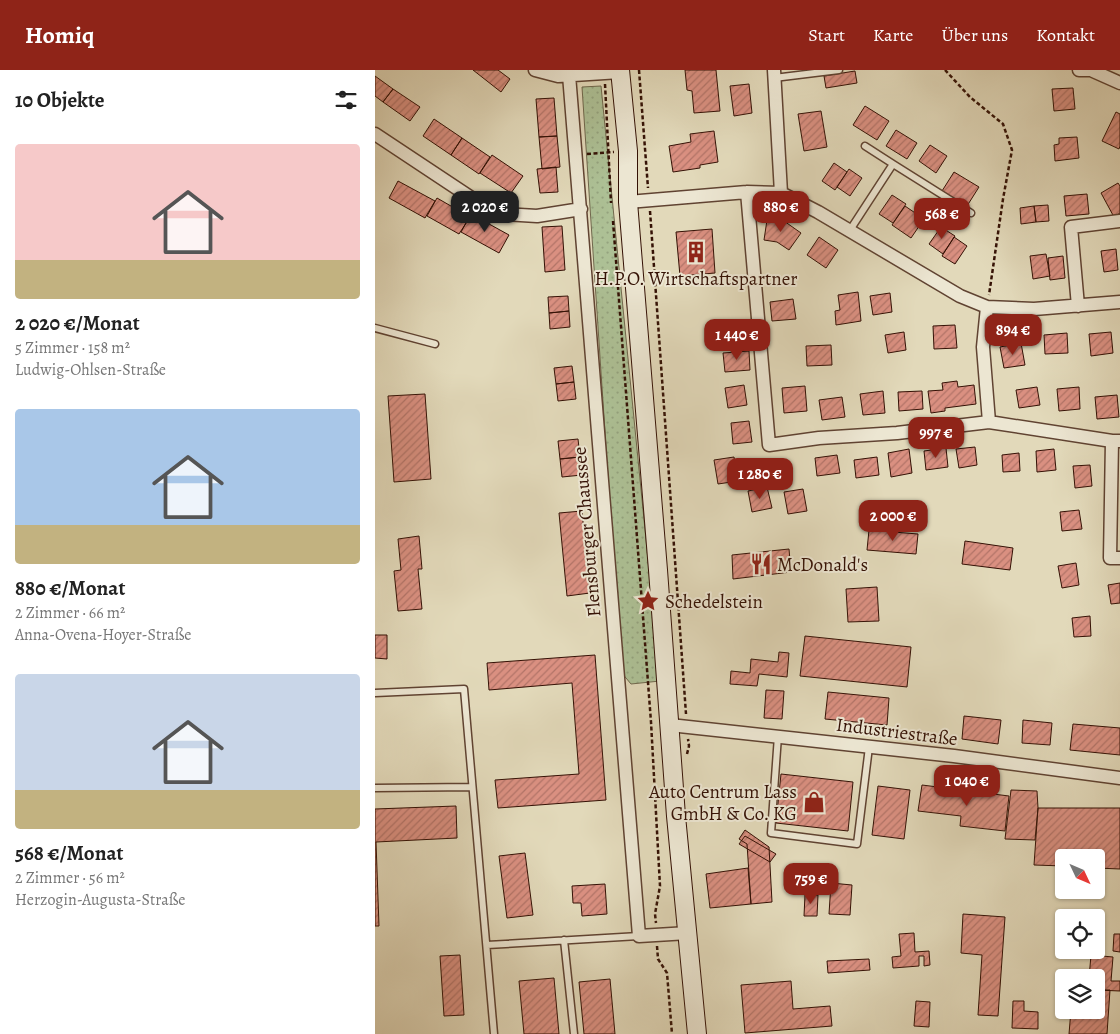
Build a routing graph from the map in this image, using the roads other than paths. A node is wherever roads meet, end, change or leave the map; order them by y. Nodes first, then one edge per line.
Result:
1 (535, 70) edge
2 (839, 70) edge
3 (1079, 70) edge
4 (1093, 70) edge
5 (615, 72) edge
6 (774, 74) edge
7 (569, 75) junction
8 (1120, 83) edge
9 (375, 134) edge
10 (865, 146) dead end
11 (893, 164) junction
12 (747, 192) junction
13 (781, 193) junction
14 (628, 202) junction
15 (581, 210) junction
16 (971, 213) dead end
17 (1120, 221) edge
18 (849, 230) junction
19 (1120, 302) edge
20 (1079, 306) junction
21 (987, 307) junction
22 (375, 328) edge
23 (435, 344) dead end
24 (989, 422) junction
25 (1116, 441) edge
26 (1120, 558) edge
27 (375, 693) edge
28 (678, 725) junction
29 (778, 736) junction
30 (869, 747) junction
31 (1120, 778) edge
32 (472, 787) junction
33 (375, 788) edge
34 (688, 933) junction
35 (639, 936) junction
36 (564, 940) junction
37 (487, 945) junction
38 (494, 1034) edge
39 (574, 1034) edge
40 (697, 1034) edge

1 - 7 street
2 - 6 lane
3 - 4 street
4 - 8 street
5 - 7 street
5 - 14 main road
6 - 13 street
7 - 15 street, Flensburger Chaussee
9 - 15 street
10 - 11 lane
11 - 16 lane
11 - 18 lane
12 - 13 street
12 - 14 street
12 - 24 street
13 - 18 street
14 - 28 main road
15 - 35 street, Flensburger Chaussee
17 - 20 street
18 - 21 street
19 - 20 street
20 - 21 street
21 - 24 street
22 - 23 lane
24 - 25 street
25 - 26 street
27 - 32 lane
28 - 29 street, Industriestraße
28 - 34 main road
29 - 30 street, Industriestraße
29 - 30 lane
30 - 31 street, Industriestraße
32 - 33 lane
32 - 37 lane
34 - 35 street
34 - 40 main road
35 - 36 lane
36 - 37 lane
36 - 39 lane
37 - 38 lane

